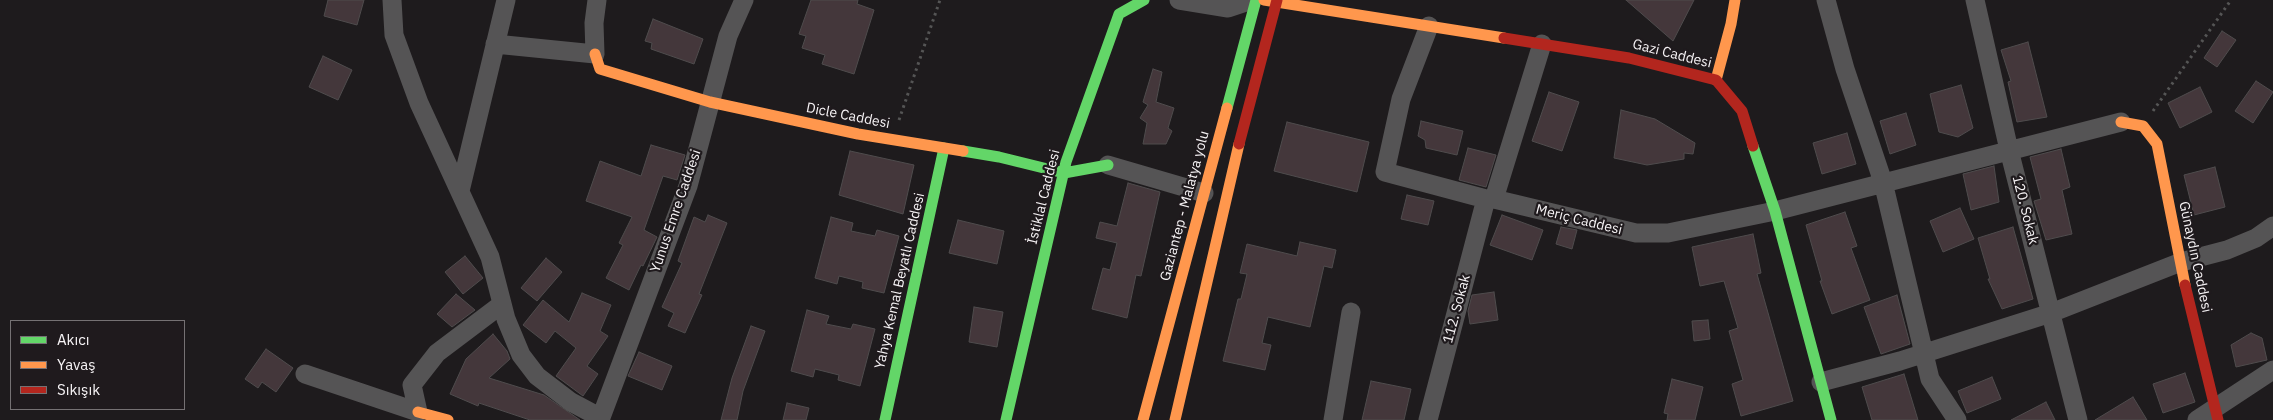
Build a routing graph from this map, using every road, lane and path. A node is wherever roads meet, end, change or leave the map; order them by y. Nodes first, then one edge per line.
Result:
1 (392, 0) edge
2 (506, 0) edge
3 (598, 0) edge
4 (744, 0) edge
5 (940, 0) edge
6 (1144, 0) edge
7 (1179, 0) edge
8 (1254, 0) edge
9 (1264, 0) edge
10 (1735, 0) edge
11 (1826, 0) edge
12 (1975, 0) edge
13 (2231, 0) edge
14 (1277, 1) edge
15 (1429, 26) junction
16 (495, 44) junction
17 (1542, 44) junction
18 (595, 54) junction
19 (1716, 80) junction
20 (710, 102) junction
21 (2121, 122) joint
22 (2143, 126) junction
23 (892, 140) junction
24 (944, 148) junction
25 (2009, 150) junction
26 (1108, 165) joint
27 (1064, 173) junction
28 (1883, 182) junction
29 (460, 191) junction
30 (1204, 193) junction
31 (1490, 199) junction
32 (1775, 210) junction
33 (2273, 226) edge
34 (2181, 262) junction
35 (502, 304) junction
36 (1351, 312) dead end
37 (2051, 313) junction
38 (1924, 354) junction
39 (2273, 370) edge
40 (306, 374) dead end
41 (1821, 382) junction
42 (2216, 414) edge
43 (416, 416) edge
44 (600, 419) edge
45 (448, 420) edge
46 (885, 420) edge
47 (1006, 420) edge
48 (1143, 420) edge
49 (1176, 420) edge
50 (1332, 420) edge
51 (1428, 420) edge
52 (1831, 420) edge
53 (1957, 420) edge
54 (2078, 420) edge
55 (2198, 420) edge

1 - 29 street
2 - 16 street
3 - 18 street
4 - 20 street, Yunus Emre Caddesi
5 - 23 path
6 - 27 main road, İstiklal Caddesi
7 - 8 street
8 - 30 main road, Gaziantep - Malatya yolu
9 - 14 main road, Gazi Caddesi
10 - 19 main road
11 - 28 street
12 - 25 street, 120. Sokak
13 - 22 path
14 - 15 main road, Gazi Caddesi
14 - 49 main road
15 - 17 main road, Gazi Caddesi
15 - 31 street, Meriç Caddesi
16 - 18 street
16 - 29 street
17 - 19 main road, Gazi Caddesi
17 - 31 street, 112. Sokak
18 - 20 main road, Dicle Caddesi
19 - 32 main road, Gazi Caddesi
20 - 23 main road, Dicle Caddesi
20 - 44 street, Yunus Emre Caddesi
21 - 22 main road
21 - 25 street, Meriç Caddesi
22 - 34 main road, Günaydın Caddesi
23 - 24 main road, Dicle Caddesi
24 - 27 main road, Dicle Caddesi
24 - 46 main road, Yahya Kemal Beyatlı Caddesi
25 - 28 street, Meriç Caddesi
25 - 37 street, 120. Sokak
26 - 27 main road, Dicle Caddesi
26 - 30 street
27 - 47 main road, İstiklal Caddesi
28 - 32 street, Meriç Caddesi
28 - 38 street
29 - 35 street
30 - 48 main road, Gaziantep - Malatya yolu
31 - 32 street, Meriç Caddesi
31 - 51 street, 112. Sokak
32 - 41 main road, Gazi Caddesi
33 - 34 street
34 - 37 street
34 - 42 main road, Günaydın Caddesi
35 - 43 street
35 - 44 street
36 - 50 street
37 - 38 street
37 - 54 street, 120. Sokak
38 - 41 street
38 - 53 street
39 - 42 street
40 - 43 street
41 - 52 main road, Gazi Caddesi
42 - 55 street
43 - 45 main road

